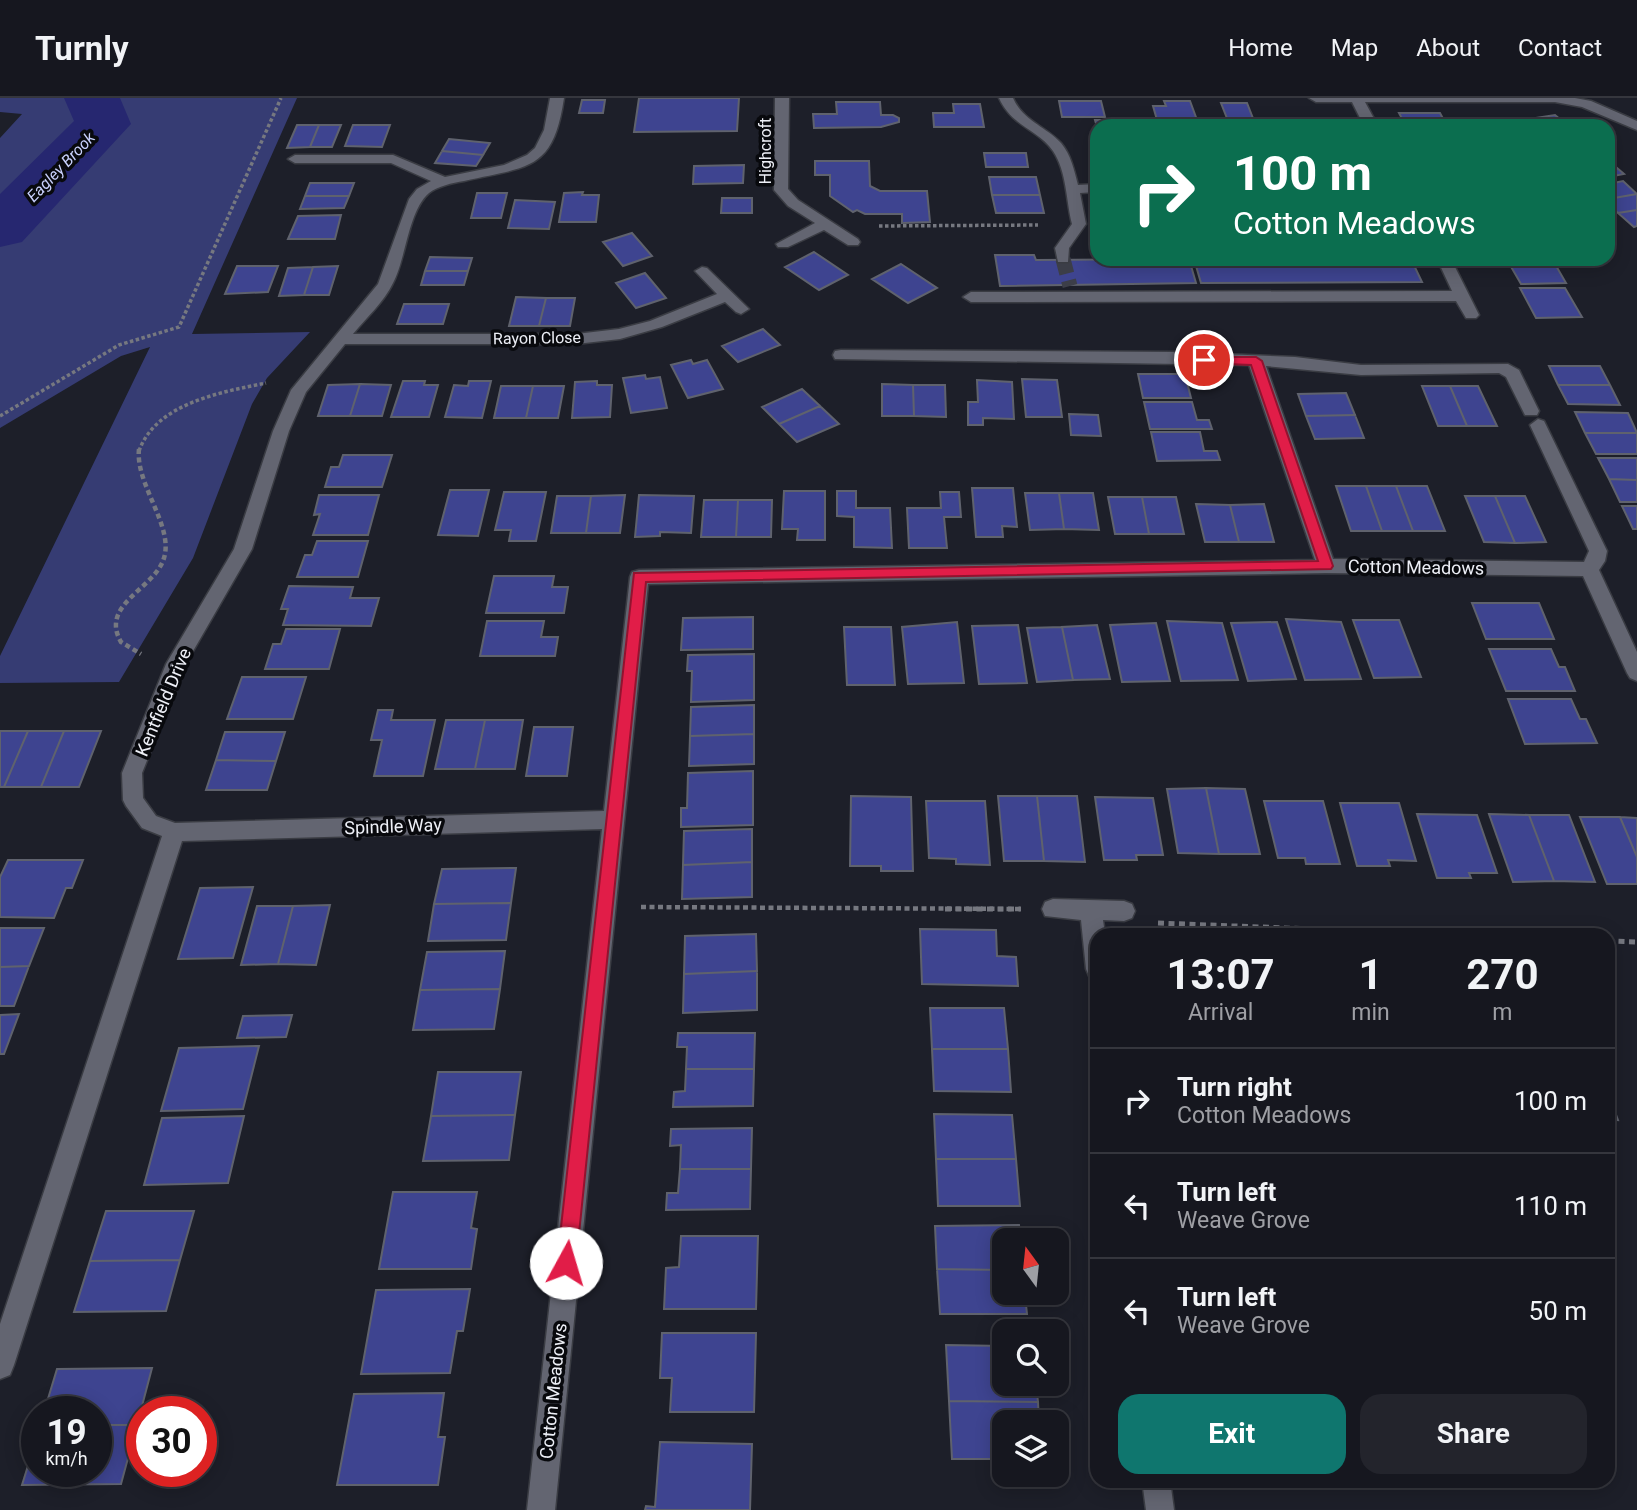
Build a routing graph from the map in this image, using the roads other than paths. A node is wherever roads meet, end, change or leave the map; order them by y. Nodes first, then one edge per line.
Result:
1 (557, 98) edge
2 (782, 98) edge
3 (1006, 98) edge
4 (1316, 98) edge
5 (1357, 99) edge
6 (1585, 101) edge
7 (1367, 119) edge
8 (1637, 126) edge
9 (295, 159) dead end
10 (443, 181) junction
11 (1090, 188) edge
12 (1070, 189) junction
13 (827, 225) junction
14 (853, 242) dead end
15 (783, 244) dead end
16 (1063, 259) tunnel mouth
17 (1447, 266) edge
18 (702, 271) dead end
19 (727, 296) junction
20 (1461, 296) junction
21 (971, 297) dead end
22 (741, 309) dead end
23 (1471, 315) dead end
24 (339, 339) junction
25 (841, 355) dead end
26 (868, 355) junction
27 (1256, 361) junction
28 (868, 376) dead end
29 (1326, 566) junction
30 (1589, 569) junction
31 (1615, 626) junction
32 (1637, 626) edge
33 (1637, 673) edge
34 (612, 820) junction
35 (174, 832) junction
36 (1053, 909) road end
37 (1091, 910) junction
38 (1124, 911) road end
39 (1093, 928) edge
40 (0, 1365) edge
41 (1157, 1488) edge
42 (541, 1510) edge
43 (1160, 1510) edge

1 - 10 street, Kentfield Drive
2 - 13 street, Highcroft
3 - 12 street
4 - 5 street
5 - 6 street
5 - 7 street
6 - 8 street
9 - 10 street
10 - 24 street, Kentfield Drive
11 - 12 street
12 - 16 street
13 - 14 street, Highcroft
13 - 15 street
17 - 20 street
18 - 19 street
19 - 22 street
19 - 24 street, Rayon Close
20 - 21 street
20 - 23 street
24 - 35 street, Kentfield Drive
25 - 26 street
26 - 27 street
26 - 28 street
27 - 29 street
27 - 30 street
29 - 30 street, Cotton Meadows
29 - 34 street, Cotton Meadows
30 - 31 street
31 - 32 street
31 - 33 street
34 - 35 street, Spindle Way
34 - 42 street, Cotton Meadows
35 - 40 street
36 - 37 street
37 - 38 street
37 - 39 street
41 - 43 street

